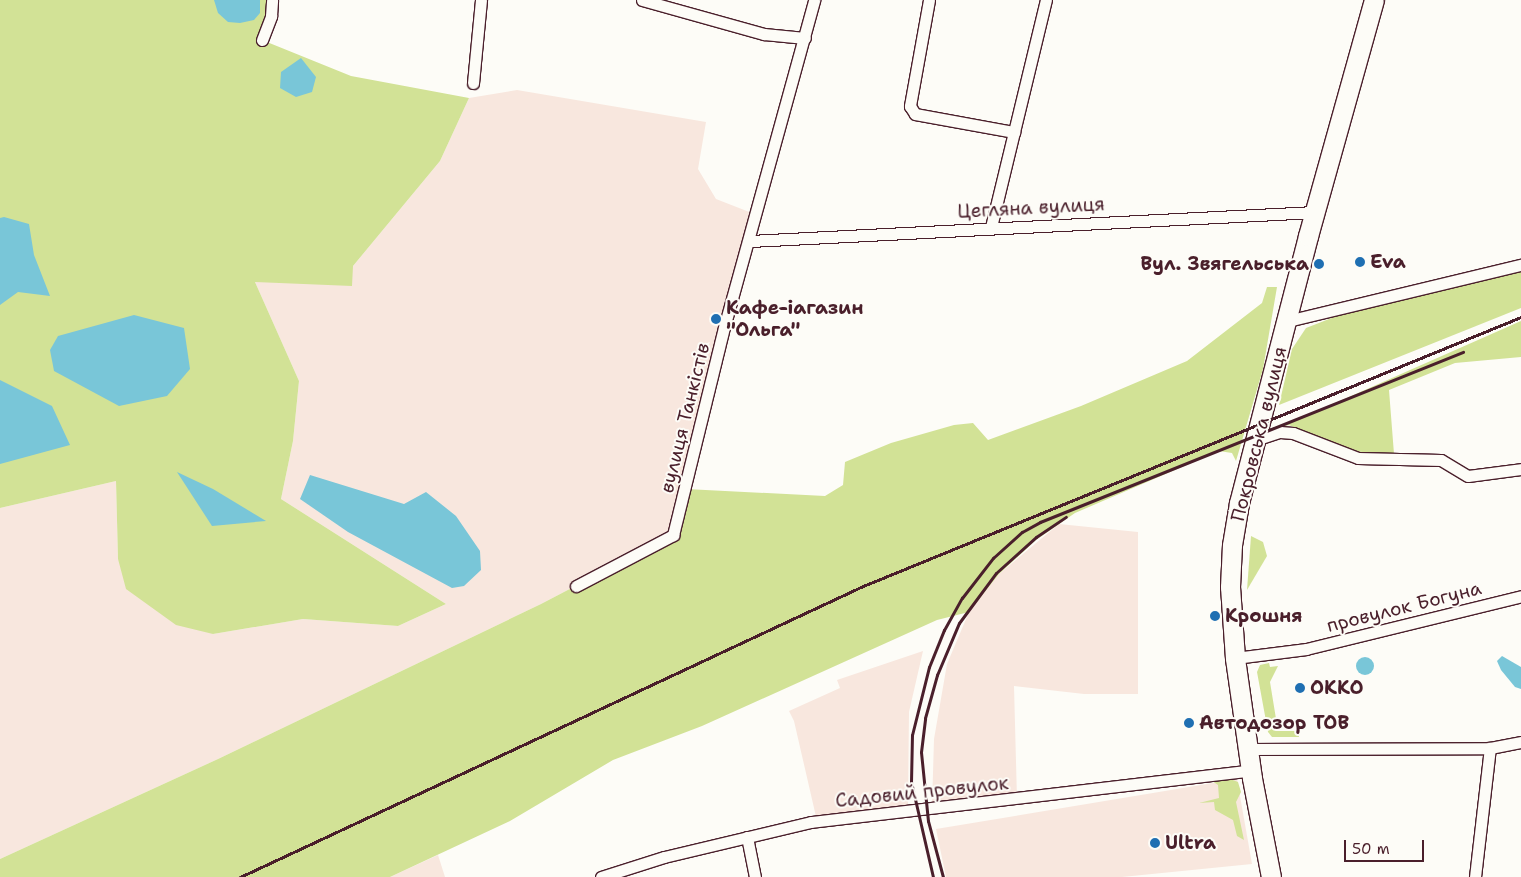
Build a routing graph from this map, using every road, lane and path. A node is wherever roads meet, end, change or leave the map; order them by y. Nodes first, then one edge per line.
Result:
1 (272, 0) edge
2 (481, 0) edge
3 (642, 0) edge
4 (814, 0) edge
5 (929, 0) edge
6 (1046, 0) edge
7 (1374, 0) edge
8 (805, 38) junction
9 (262, 40) dead end
10 (473, 83) dead end
11 (1014, 132) junction
12 (1315, 212) junction
13 (991, 227) junction
14 (750, 241) junction
15 (1521, 264) edge
16 (1287, 321) junction
17 (1258, 439) junction
18 (1521, 469) edge
19 (576, 586) dead end
20 (1521, 596) edge
21 (1235, 658) junction
22 (1521, 742) edge
23 (1490, 748) junction
24 (1248, 749) junction
25 (1251, 770) junction
26 (747, 837) junction
27 (601, 877) edge
28 (755, 877) edge
29 (1271, 877) edge
30 (1475, 877) edge

1 - 9 street
2 - 10 street
3 - 8 street
4 - 8 street, вулиця Танкістів
5 - 11 street
6 - 11 street
7 - 12 highway, Покровська вулиця
8 - 14 street, вулиця Танкістів
11 - 13 street
12 - 13 street, Цегляна вулиця
12 - 16 highway, Покровська вулиця
13 - 14 street, Цегляна вулиця
14 - 19 street, вулиця Танкістів
15 - 16 street
16 - 17 highway, Покровська вулиця
17 - 18 street
17 - 21 highway, Покровська вулиця
20 - 21 street, провулок Богуна
21 - 24 highway, Покровська вулиця
22 - 23 street
23 - 24 street
23 - 30 street
24 - 25 highway, Покровська вулиця
25 - 26 street, Садовий провулок
25 - 29 highway, Покровська вулиця
26 - 27 street, Садовий провулок
26 - 28 street

